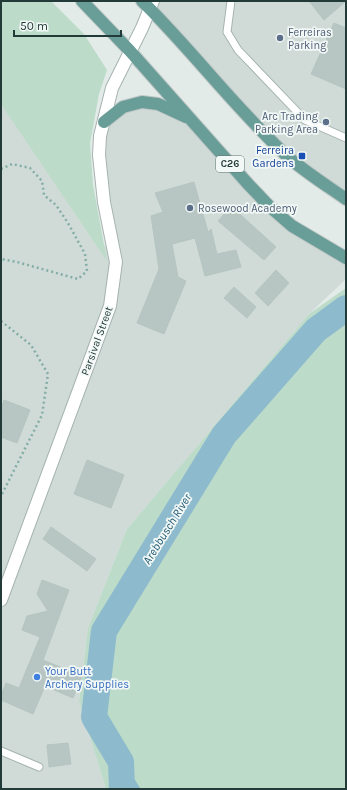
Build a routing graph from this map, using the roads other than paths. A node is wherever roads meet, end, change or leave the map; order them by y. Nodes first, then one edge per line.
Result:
1 (82, 1) edge
2 (231, 1) edge
3 (148, 4) edge
4 (130, 51) junction
5 (191, 120) junction
6 (104, 122) junction
7 (346, 138) edge
8 (346, 199) edge
9 (346, 258) edge
10 (1, 600) edge
11 (1, 751) edge
12 (39, 767) dead end

1 - 4 main road, C26
2 - 7 lane
3 - 4 street, Parsival Street
3 - 8 main road
4 - 5 main road, C26
4 - 6 street, Parsival Street
5 - 6 main road
5 - 9 main road, C26
6 - 10 street, Parsival Street
11 - 12 lane

